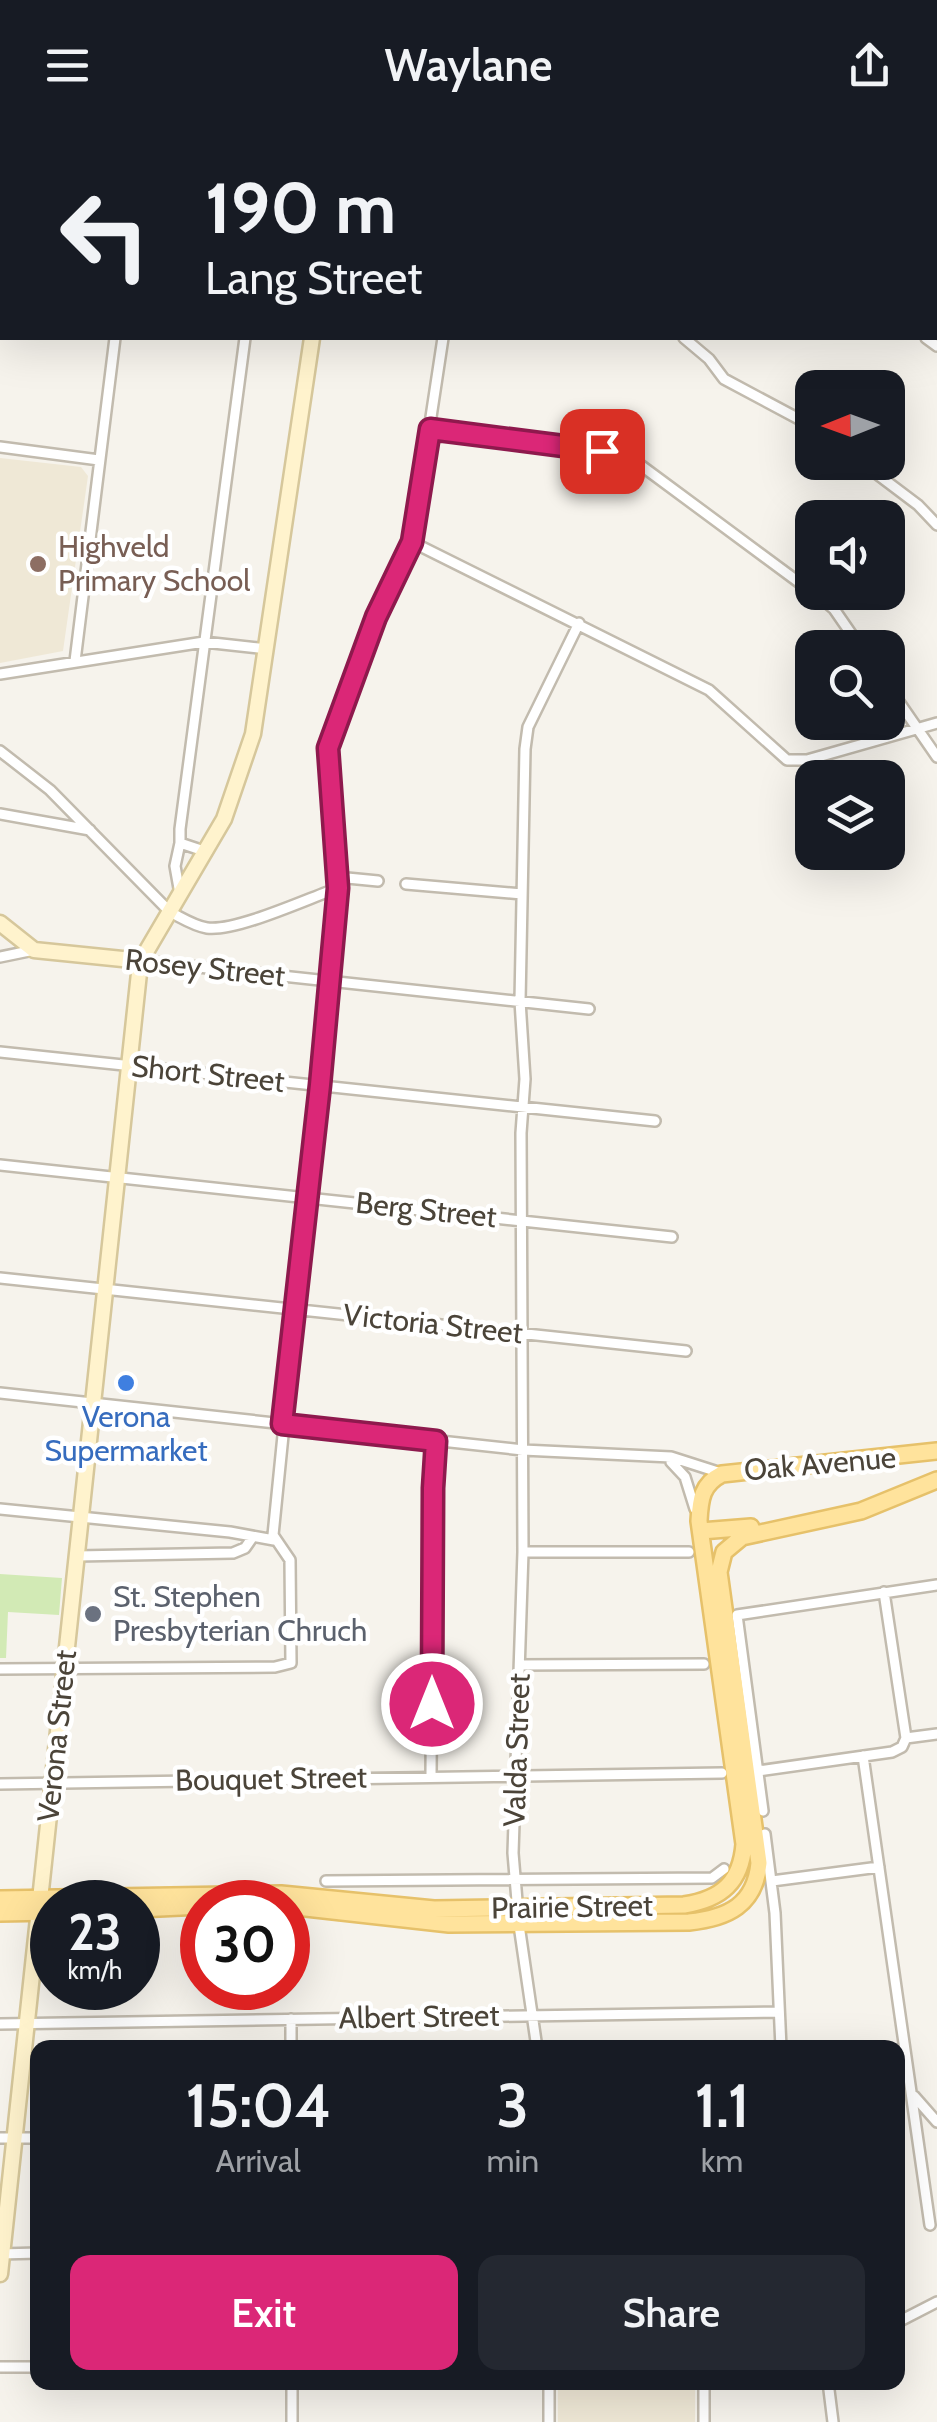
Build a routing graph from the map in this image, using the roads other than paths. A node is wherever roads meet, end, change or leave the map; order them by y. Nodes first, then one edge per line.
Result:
1 (115, 340) edge
2 (245, 340) edge
3 (304, 340) edge
4 (312, 340) edge
5 (443, 340) edge
6 (686, 340) edge
7 (301, 410) junction
8 (795, 417) edge
9 (430, 429) junction
10 (0, 447) edge
11 (98, 460) junction
12 (885, 480) edge
13 (937, 525) edge
14 (412, 542) junction
15 (795, 579) edge
16 (578, 623) junction
17 (204, 642) junction
18 (268, 649) junction
19 (74, 661) junction
20 (0, 674) edge
21 (905, 711) edge
22 (937, 723) edge
23 (917, 729) junction
24 (0, 751) edge
25 (937, 758) edge
26 (62, 801) junction
27 (0, 814) edge
28 (45, 821) junction
29 (92, 831) junction
30 (180, 842) junction
31 (207, 852) junction
32 (378, 881) dead end
33 (338, 882) junction
34 (406, 884) dead end
35 (522, 894) junction
36 (180, 896) junction
37 (170, 912) junction
38 (0, 922) edge
39 (34, 950) junction
40 (0, 957) edge
41 (142, 961) junction
42 (328, 982) junction
43 (520, 1001) junction
44 (589, 1009) dead end
45 (0, 1052) edge
46 (129, 1066) junction
47 (320, 1085) junction
48 (523, 1108) junction
49 (655, 1121) dead end
50 (0, 1165) edge
51 (117, 1178) junction
52 (308, 1197) junction
53 (523, 1222) junction
54 (672, 1238) dead end
55 (0, 1278) edge
56 (105, 1289) junction
57 (295, 1310) junction
58 (522, 1333) junction
59 (686, 1351) dead end
60 (0, 1393) edge
61 (93, 1404) junction
62 (282, 1424) junction
63 (436, 1441) junction
64 (522, 1450) junction
65 (937, 1451) edge
66 (663, 1457) junction
67 (722, 1474) junction
68 (937, 1480) edge
69 (706, 1484) joint
70 (0, 1509) edge
71 (81, 1518) junction
72 (700, 1526) junction
73 (780, 1530) junction
74 (252, 1538) junction
75 (273, 1538) junction
76 (523, 1552) junction
77 (689, 1552) dead end
78 (77, 1556) junction
79 (937, 1585) edge
80 (884, 1592) junction
81 (704, 1664) dead end
82 (520, 1666) junction
83 (65, 1668) junction
84 (0, 1669) edge
85 (937, 1734) edge
86 (906, 1738) junction
87 (863, 1756) junction
88 (758, 1771) junction
89 (722, 1773) dead end
90 (432, 1776) junction
91 (516, 1776) junction
92 (52, 1783) junction
93 (0, 1784) edge
94 (763, 1810) dead end
95 (765, 1834) dead end
96 (879, 1867) junction
97 (724, 1869) dead end
98 (46, 1880) edge
99 (514, 1880) junction
100 (326, 1881) dead end
101 (772, 1881) junction
102 (0, 1899) edge
103 (160, 1901) edge
104 (30, 1904) edge
105 (30, 1909) edge
106 (310, 1909) edge
107 (0, 1913) edge
108 (518, 1916) junction
109 (30, 1998) edge
110 (777, 2012) junction
111 (532, 2016) junction
112 (292, 2018) junction
113 (0, 2024) edge
114 (26, 2024) junction
115 (291, 2040) edge
116 (536, 2040) edge
117 (780, 2040) edge
118 (904, 2040) edge
119 (905, 2047) edge
120 (910, 2082) junction
121 (905, 2083) edge
122 (912, 2094) junction
123 (937, 2122) edge
124 (7, 2138) edge
125 (930, 2225) dead end
126 (30, 2252) edge
127 (1, 2254) edge
128 (0, 2274) edge
129 (937, 2302) edge
130 (905, 2318) edge
131 (0, 2367) edge
132 (30, 2367) edge
133 (292, 2390) edge
134 (549, 2390) edge
135 (704, 2390) edge
136 (829, 2390) edge
137 (292, 2422) edge
138 (549, 2422) edge
139 (704, 2422) edge
140 (833, 2422) edge

1 - 11 street
2 - 17 street
3 - 7 main road
4 - 7 main road
5 - 9 street
6 - 8 street
7 - 18 main road
9 - 14 street
9 - 15 street
10 - 11 street
11 - 19 street
12 - 13 street
14 - 16 street
14 - 33 street
16 - 23 street
16 - 35 street, Valda Street
17 - 18 street
17 - 19 street
17 - 30 street
18 - 31 main road
19 - 20 street
21 - 23 street
22 - 23 street
23 - 25 street
24 - 26 street
26 - 28 street
26 - 29 street
27 - 28 street
28 - 29 street
29 - 37 street
30 - 31 street
30 - 36 street
31 - 36 main road
32 - 33 street
33 - 37 street
33 - 42 street
34 - 35 street
35 - 43 street, Valda Street
36 - 37 main road
37 - 41 main road
38 - 39 main road
39 - 40 street, Rosey Street
39 - 41 main road, Rosey Street
41 - 42 street, Rosey Street
41 - 46 main road, Verona Street
42 - 43 street, Rosey Street
42 - 47 street
43 - 44 street, Rosey Street
43 - 48 street, Valda Street
45 - 46 street, Short Street
46 - 47 street, Short Street
46 - 51 main road, Verona Street
47 - 48 street, Short Street
47 - 52 street
48 - 49 street, Short Street
48 - 53 street, Valda Street
50 - 51 street, Berg Street
51 - 52 street, Berg Street
51 - 56 main road, Verona Street
52 - 53 street, Berg Street
52 - 57 street
53 - 54 street, Berg Street
53 - 58 street, Valda Street
55 - 56 street, Victoria Street
56 - 57 street, Victoria Street
56 - 61 main road, Verona Street
57 - 58 street, Victoria Street
57 - 62 street
58 - 59 street, Victoria Street
58 - 64 street, Valda Street
60 - 61 street
61 - 62 street
61 - 71 main road, Verona Street
62 - 63 street
62 - 75 street
63 - 64 street
63 - 90 street
64 - 66 street
64 - 76 street, Valda Street
65 - 67 main road, Oak Avenue
66 - 67 street
66 - 72 street
67 - 69 main road, Oak Avenue
68 - 73 main road, Oak Avenue
69 - 72 main road, Prairie Street
70 - 71 street
71 - 74 street
71 - 78 main road, Verona Street
72 - 73 main road
72 - 108 main road, Prairie Street
73 - 108 main road, Prairie Street
74 - 75 street
74 - 78 street
75 - 83 street
76 - 77 street
76 - 82 street, Valda Street
78 - 83 main road, Verona Street
79 - 80 street
80 - 86 street
80 - 88 street
81 - 82 street
82 - 91 street, Valda Street
83 - 84 street
83 - 92 main road, Verona Street
85 - 86 street
86 - 87 street
87 - 88 street
87 - 96 street
88 - 94 street
89 - 91 street, Bouquet Street
90 - 91 street, Bouquet Street
90 - 92 street, Bouquet Street
91 - 99 street, Valda Street
92 - 93 street, Bouquet Street
92 - 98 main road, Verona Street
95 - 101 street
96 - 101 street
96 - 118 street
97 - 99 street
99 - 100 street
99 - 108 street, Valda Street
101 - 110 street
102 - 104 main road, Prairie Street
103 - 108 main road, Prairie Street
105 - 107 main road, Prairie Street
106 - 108 main road, Prairie Street
108 - 111 street, Valda Street
109 - 114 main road, Verona Street
110 - 111 street, Albert Street
110 - 117 street
111 - 112 street, Albert Street
111 - 116 street, Valda Street
112 - 114 street, Albert Street
112 - 115 street
113 - 114 street, Albert Street
114 - 124 main road, Verona Street
119 - 120 street
120 - 121 street
120 - 122 street
122 - 123 street
122 - 125 street
124 - 127 main road, Verona Street
126 - 127 street
127 - 128 main road, Verona Street
129 - 130 street
131 - 132 street
133 - 137 street
134 - 138 street
135 - 139 street
136 - 140 street

